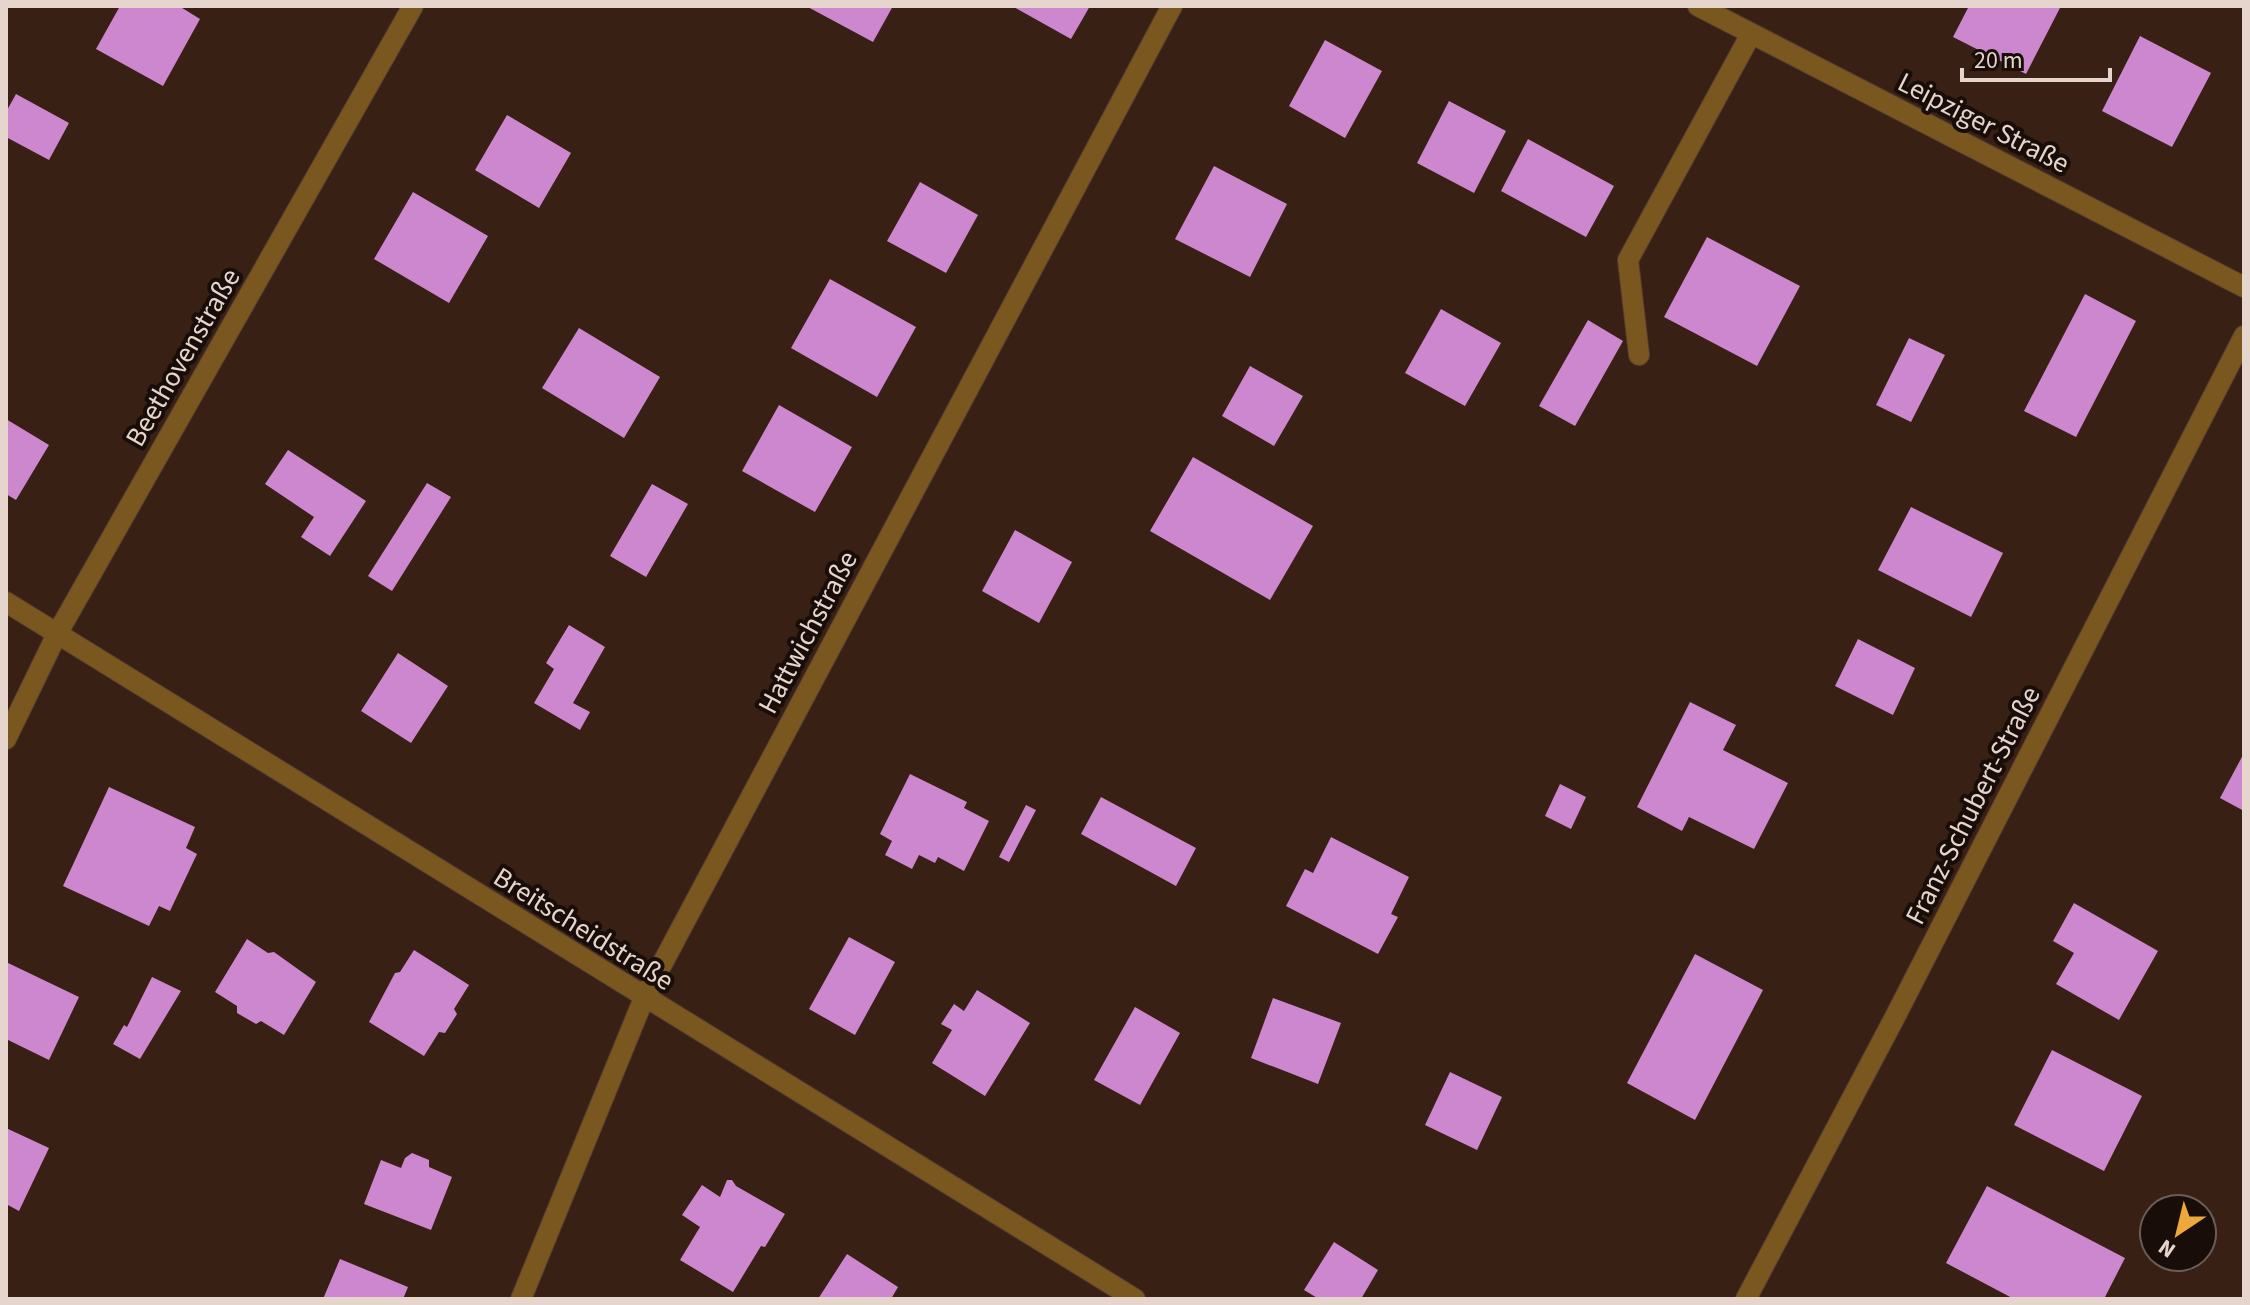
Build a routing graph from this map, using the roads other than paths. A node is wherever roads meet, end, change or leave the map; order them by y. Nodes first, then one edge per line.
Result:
1 (413, 6) edge
2 (1172, 6) edge
3 (1698, 6) edge
4 (1751, 34) junction
5 (2244, 287) edge
6 (2244, 336) edge
7 (1639, 355) dead end
8 (6, 602) edge
9 (57, 634) junction
10 (6, 739) edge
11 (644, 998) junction
12 (521, 1299) edge
13 (1135, 1299) edge
14 (1746, 1299) edge

1 - 9 street, Beethovenstraße
2 - 11 street, Hattwichstraße
3 - 4 street, Leipziger Straße
4 - 5 street, Leipziger Straße
4 - 7 street
6 - 14 street, Franz-Schubert-Straße
8 - 9 street, Breitscheidstraße
9 - 10 street, Beethovenstraße
9 - 11 street, Breitscheidstraße
11 - 12 street, Hattwichstraße
11 - 13 street, Breitscheidstraße

